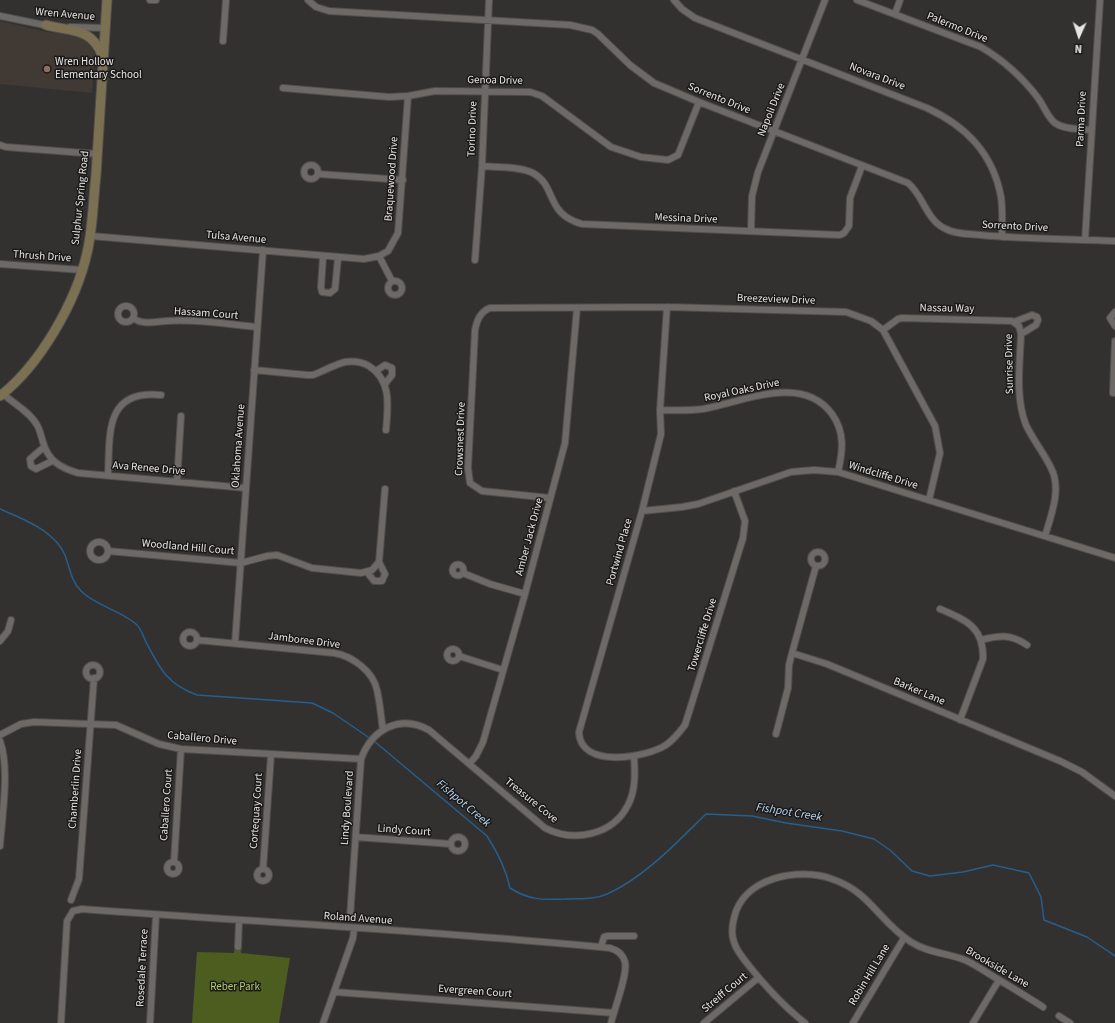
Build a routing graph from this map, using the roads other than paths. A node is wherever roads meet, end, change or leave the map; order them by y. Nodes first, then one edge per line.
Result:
1 (107, 0) edge
2 (150, 0) edge
3 (156, 0) edge
4 (226, 0) edge
5 (308, 0) edge
6 (489, 0) edge
7 (674, 0) edge
8 (825, 0) edge
9 (858, 0) edge
10 (900, 0) edge
11 (1100, 0) edge
12 (895, 14) junction
13 (0, 16) edge
14 (488, 21) junction
15 (46, 25) junction
16 (105, 28) junction
17 (223, 41) dead end
18 (103, 58) junction
19 (803, 60) junction
20 (283, 88) dead end
21 (485, 91) junction
22 (408, 96) junction
23 (699, 102) junction
24 (1092, 130) junction
25 (774, 132) junction
26 (0, 145) edge
27 (97, 154) junction
28 (482, 166) junction
29 (862, 166) junction
30 (318, 174) dead end
31 (403, 180) junction
32 (751, 231) junction
33 (90, 236) junction
34 (1002, 237) junction
35 (1086, 240) junction
36 (1115, 241) edge
37 (263, 250) junction
38 (379, 256) junction
39 (323, 257) junction
40 (338, 258) junction
41 (475, 260) dead end
42 (0, 264) edge
43 (82, 270) junction
44 (392, 281) dead end
45 (577, 308) junction
46 (667, 308) junction
47 (1115, 312) edge
48 (481, 313) joint
49 (132, 318) dead end
50 (1016, 324) junction
51 (1115, 326) edge
52 (256, 328) junction
53 (883, 330) junction
54 (1021, 334) junction
55 (1115, 341) edge
56 (254, 370) junction
57 (376, 371) junction
58 (385, 384) junction
59 (1113, 393) dead end
60 (1, 395) edge
61 (161, 395) dead end
62 (660, 410) junction
63 (181, 416) dead end
64 (386, 430) dead end
65 (44, 447) junction
66 (52, 462) junction
67 (838, 472) junction
68 (108, 475) junction
69 (177, 482) junction
70 (246, 488) junction
71 (385, 489) dead end
72 (734, 491) junction
73 (550, 498) junction
74 (929, 500) junction
75 (642, 511) junction
76 (1045, 536) junction
77 (108, 551) dead end
78 (1115, 558) edge
79 (378, 562) junction
80 (241, 563) junction
81 (816, 566) dead end
82 (367, 572) junction
83 (463, 573) dead end
84 (525, 594) junction
85 (940, 609) dead end
86 (11, 620) dead end
87 (197, 640) dead end
88 (981, 640) junction
89 (0, 641) edge
90 (235, 643) junction
91 (1027, 645) dead end
92 (792, 653) junction
93 (459, 656) dead end
94 (503, 670) junction
95 (94, 678) dead end
96 (960, 720) junction
97 (90, 724) junction
98 (403, 724) joint
99 (383, 730) junction
100 (776, 734) dead end
101 (0, 735) edge
102 (0, 741) edge
103 (181, 749) junction
104 (271, 754) junction
105 (634, 756) junction
106 (361, 759) junction
107 (470, 763) junction
108 (1115, 796) edge
109 (1, 811) edge
110 (356, 837) junction
111 (451, 844) dead end
112 (0, 846) edge
113 (174, 862) dead end
114 (263, 869) dead end
115 (71, 900) dead end
116 (156, 915) junction
117 (350, 917) dead end
118 (239, 920) junction
119 (354, 929) junction
120 (634, 936) dead end
121 (904, 938) junction
122 (238, 947) dead end
123 (601, 947) junction
124 (758, 978) junction
125 (999, 980) junction
126 (335, 992) junction
127 (1043, 1007) dead end
128 (614, 1013) junction
129 (1059, 1016) dead end
130 (61, 1023) edge
131 (150, 1023) edge
132 (323, 1023) edge
133 (611, 1023) edge
134 (704, 1023) edge
135 (805, 1023) edge
136 (853, 1023) edge
137 (974, 1023) edge
138 (1070, 1023) edge

1 - 16 main road, Sulphur Spring Road
2 - 3 street
4 - 17 street
5 - 14 street, Sorrento Drive
6 - 14 street, Torino Drive
7 - 19 street, Novara Drive
8 - 19 street, Napoli Drive
9 - 12 street, Palermo Drive
10 - 12 street
11 - 24 street, Parma Drive
12 - 24 street, Palermo Drive
13 - 15 street, Wren Avenue
14 - 21 street, Torino Drive
14 - 23 street, Sorrento Drive
15 - 16 street, Wren Avenue
15 - 18 main road
16 - 18 main road, Sulphur Spring Road
18 - 27 main road, Sulphur Spring Road
19 - 25 street, Napoli Drive
19 - 34 street, Novara Drive
20 - 22 street, Genoa Drive
21 - 22 street, Genoa Drive
21 - 23 street, Genoa Drive
21 - 28 street, Torino Drive
22 - 31 street, Braquewood Drive
23 - 25 street, Sorrento Drive
24 - 35 street, Parma Drive
25 - 29 street, Sorrento Drive
25 - 32 street, Napoli Drive
26 - 27 street
27 - 33 main road, Sulphur Spring Road
28 - 32 street, Messina Drive
28 - 41 street, Torino Drive
29 - 32 street, Messina Drive
29 - 34 street, Sorrento Drive
30 - 31 street
31 - 38 street, Braquewood Drive
33 - 37 street, Tulsa Avenue
33 - 43 main road, Sulphur Spring Road
34 - 35 street, Sorrento Drive
35 - 36 street, Sorrento Drive
37 - 39 street, Tulsa Avenue
37 - 52 street, Oklahoma Avenue
38 - 40 street, Tulsa Avenue
38 - 44 street
39 - 40 street, Tulsa Avenue
39 - 40 street
42 - 43 street, Thrush Drive
43 - 60 main road, Sulphur Spring Road
45 - 46 street, Breezeview Drive
45 - 48 street, Breezeview Drive
45 - 73 street, Amber Jack Drive
46 - 53 street, Breezeview Drive
46 - 62 street, Portwind Place
47 - 51 street
48 - 73 street, Crowsnest Drive
49 - 52 street, Hassam Court
50 - 53 street, Nassau Way
50 - 54 street, Sunrise Drive
50 - 54 street, Nassau Way
52 - 56 street, Oklahoma Avenue
53 - 74 street, Breezeview Drive
54 - 76 street, Sunrise Drive
55 - 59 street
56 - 57 street
56 - 70 street, Oklahoma Avenue
57 - 58 street
57 - 58 street
58 - 64 street
60 - 65 street
61 - 68 street
62 - 67 street, Royal Oaks Drive
62 - 75 street, Portwind Place
63 - 69 street
65 - 66 street
65 - 66 street
66 - 68 street, Ava Renee Drive
67 - 72 street, Windcliffe Drive
67 - 74 street, Windcliffe Drive
68 - 69 street, Ava Renee Drive
69 - 70 street, Ava Renee Drive
70 - 80 street, Oklahoma Avenue
71 - 79 street
72 - 75 street, Windcliffe Drive
72 - 105 street, Towercliffe Drive
73 - 84 street, Amber Jack Drive
74 - 76 street, Windcliffe Drive
75 - 105 street, Portwind Place
76 - 78 street, Windcliffe Drive
77 - 80 street, Woodland Hill Court
79 - 82 street
79 - 82 street
80 - 82 street, Woodland Hill Court
80 - 90 street, Oklahoma Avenue
81 - 92 street
83 - 84 street
84 - 94 street, Amber Jack Drive
85 - 88 street
86 - 89 street
87 - 90 street, Jamboree Drive
88 - 91 street
88 - 96 street
90 - 99 street, Jamboree Drive
92 - 96 street, Barker Lane
92 - 100 street
93 - 94 street
94 - 107 street, Amber Jack Drive
95 - 97 street, Chamberlin Drive
96 - 108 street, Barker Lane
97 - 101 street, Caballero Drive
97 - 103 street, Caballero Drive
97 - 115 street, Chamberlin Drive
98 - 99 street, Lindy Boulevard
98 - 107 street, Treasure Cove
99 - 106 street, Lindy Boulevard
102 - 109 street
103 - 104 street, Caballero Drive
103 - 113 street, Caballero Court
104 - 106 street, Caballero Drive
104 - 114 street, Cortequay Court
105 - 107 street, Treasure Cove
106 - 110 street, Lindy Boulevard
109 - 112 street
110 - 111 street, Lindy Court
110 - 117 street, Lindy Boulevard
116 - 118 street, Roland Avenue
116 - 130 street, Roland Avenue
116 - 131 street, Rosedale Terrace
118 - 119 street, Roland Avenue
118 - 122 street
119 - 123 street, Roland Avenue
119 - 126 street
120 - 123 street
121 - 124 street, Brookside Lane
121 - 125 street, Brookside Lane
121 - 136 street, Robin Hill Lane
123 - 128 street, Roland Avenue
124 - 134 street, Streiff Court
124 - 135 street, Brookside Lane
125 - 127 street, Brookside Lane
125 - 137 street
126 - 128 street, Evergreen Court
126 - 132 street
128 - 133 street, Roland Avenue
129 - 138 street

